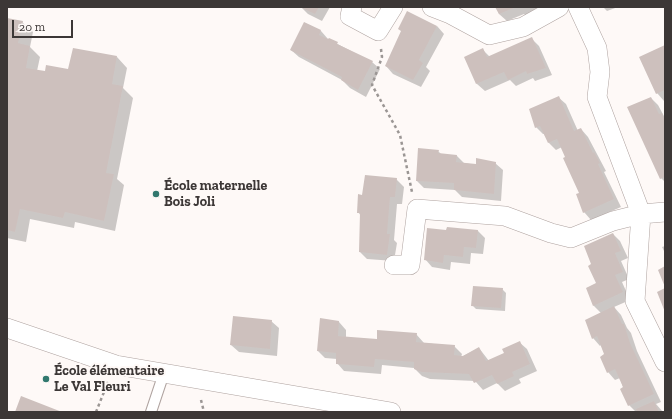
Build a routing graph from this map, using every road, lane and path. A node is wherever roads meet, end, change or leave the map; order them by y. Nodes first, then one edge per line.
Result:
1 (352, 7) edge
2 (393, 7) edge
3 (432, 7) edge
4 (559, 7) edge
5 (578, 7) edge
6 (378, 31) junction
7 (417, 209) junction
8 (665, 212) edge
9 (641, 214) junction
10 (394, 265) dead end
11 (7, 328) edge
12 (665, 362) edge
13 (116, 365) junction
14 (164, 374) junction
15 (96, 412) edge
16 (151, 412) edge
17 (391, 412) edge

1 - 6 street
2 - 6 street
3 - 4 street
5 - 9 street
6 - 7 path
7 - 9 street
7 - 10 street
8 - 9 street
9 - 12 street
11 - 13 street
13 - 14 street
13 - 15 path
14 - 16 lane
14 - 17 street

